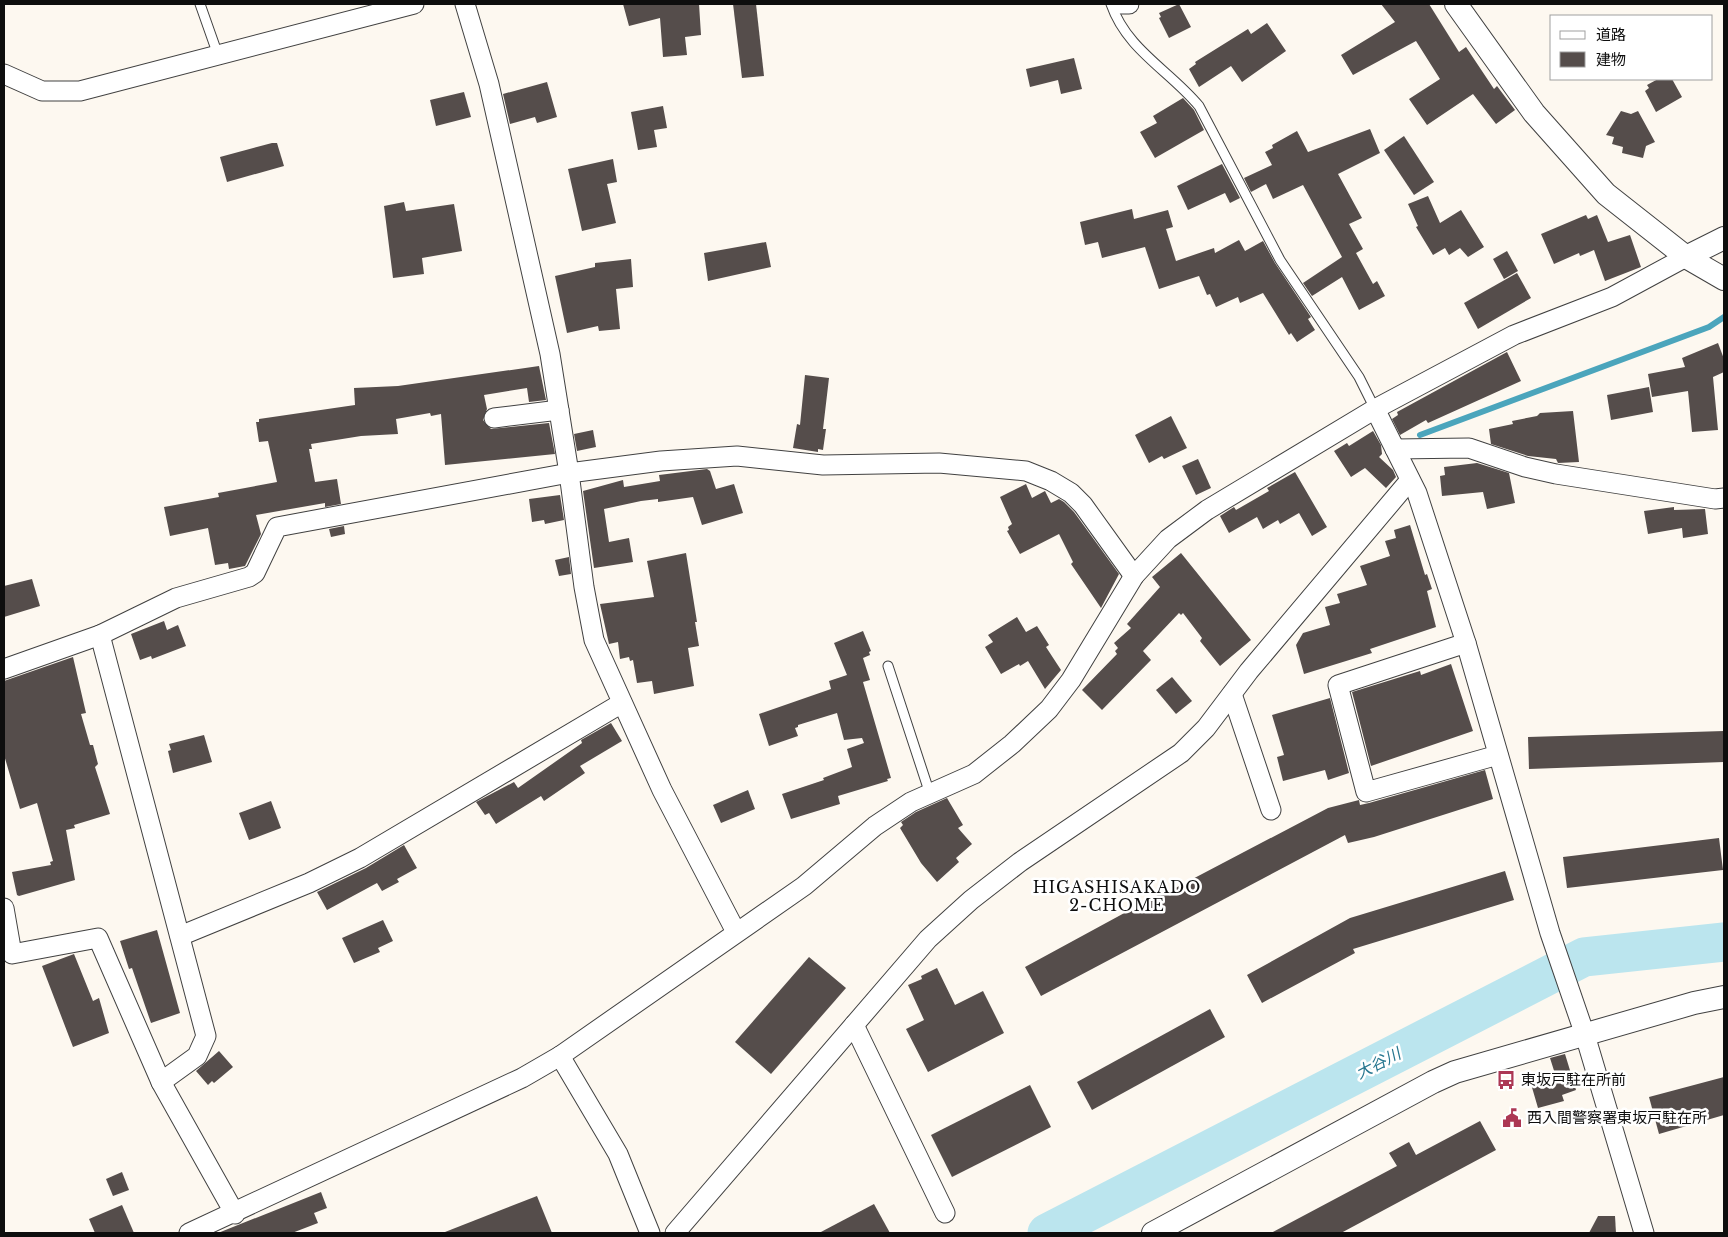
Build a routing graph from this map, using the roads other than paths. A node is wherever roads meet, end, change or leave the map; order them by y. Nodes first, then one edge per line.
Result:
1 (200, 4) edge
2 (414, 4) edge
3 (465, 4) edge
4 (1111, 4) edge
5 (1119, 4) edge
6 (1129, 4) edge
7 (1456, 4) edge
8 (218, 54) junction
9 (4, 74) edge
10 (1724, 238) edge
11 (1686, 257) junction
12 (1724, 279) edge
13 (1375, 409) junction
14 (559, 410) junction
15 (494, 418) dead end
16 (1395, 449) junction
17 (569, 474) junction
18 (1410, 480) junction
19 (1724, 498) edge
20 (1134, 576) junction
21 (100, 635) junction
22 (1466, 643) junction
23 (888, 666) dead end
24 (4, 669) edge
25 (1232, 694) junction
26 (622, 703) junction
27 (1498, 755) junction
28 (930, 794) junction
29 (1271, 810) dead end
30 (4, 908) edge
31 (736, 932) junction
32 (180, 936) junction
33 (1724, 997) edge
34 (854, 1025) junction
35 (1585, 1035) junction
36 (560, 1056) junction
37 (161, 1082) junction
38 (945, 1213) dead end
39 (235, 1214) junction
40 (189, 1233) edge
41 (650, 1233) edge
42 (674, 1233) edge
43 (1153, 1233) edge
44 (1644, 1233) edge

1 - 8 lane
2 - 8 street
3 - 14 street
4 - 13 lane
5 - 6 street
7 - 11 street
8 - 9 street
10 - 11 street
11 - 12 street
11 - 13 street
13 - 16 street
13 - 20 street
14 - 15 street
14 - 17 street
16 - 18 street
16 - 19 street
17 - 20 street
17 - 21 street
17 - 26 street
18 - 22 street
18 - 25 street
20 - 28 street
21 - 24 street
21 - 32 street
22 - 27 street
22 - 27 street
23 - 28 lane
25 - 29 street
25 - 34 street
26 - 31 street
26 - 32 street
27 - 35 street
28 - 31 street
30 - 37 street
31 - 36 street
32 - 37 street
33 - 35 street
34 - 38 street
34 - 42 street
35 - 43 street
35 - 44 street
36 - 39 street
36 - 41 street
37 - 39 street
39 - 40 street

